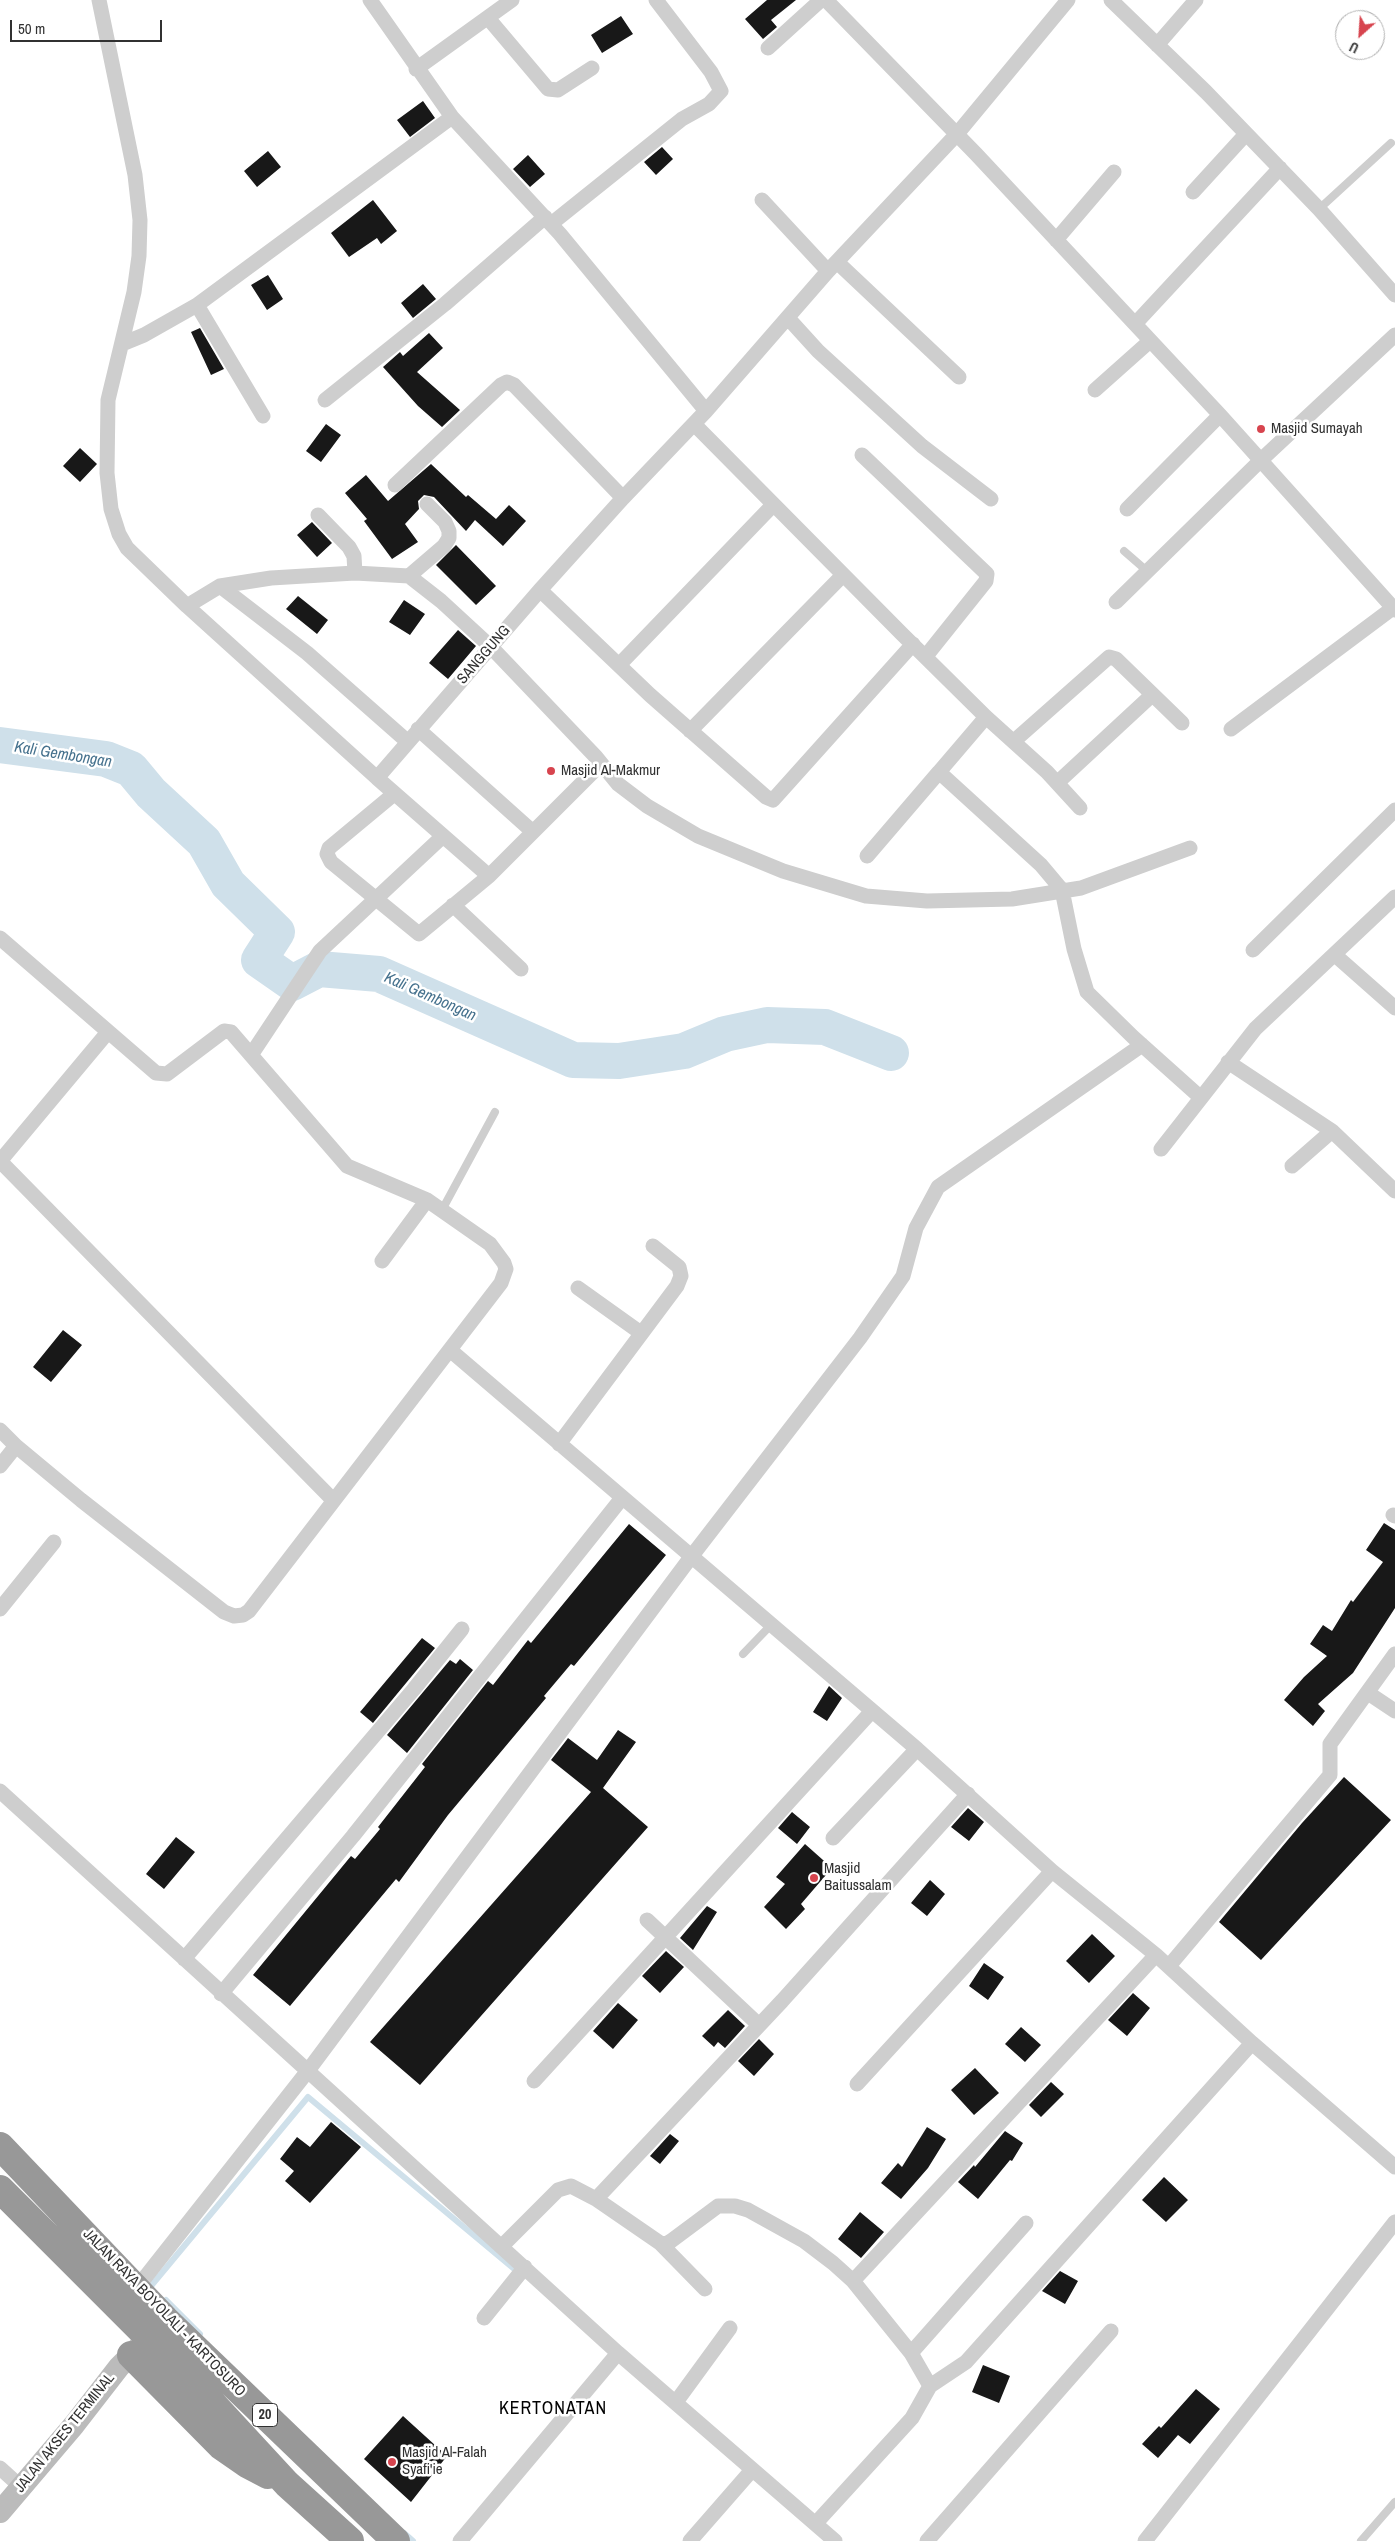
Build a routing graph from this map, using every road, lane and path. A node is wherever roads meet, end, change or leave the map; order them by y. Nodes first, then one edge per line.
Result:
1 (99, 0) edge
2 (370, 0) edge
3 (512, 0) edge
4 (656, 0) edge
5 (821, 0) edge
6 (826, 0) edge
7 (1068, 0) edge
8 (1111, 0) edge
9 (1196, 0) edge
10 (488, 18) junction
11 (1157, 45) junction
12 (768, 48) dead end
13 (592, 68) dead end
14 (416, 69) junction
15 (452, 117) junction
16 (957, 134) junction
17 (1246, 134) junction
18 (1392, 143) dead end
19 (1280, 168) junction
20 (1114, 172) dead end
21 (1193, 192) dead end
22 (762, 200) dead end
23 (1320, 209) junction
24 (548, 221) junction
25 (1056, 240) junction
26 (833, 266) junction
27 (1395, 294) edge
28 (197, 305) junction
29 (788, 318) junction
30 (1135, 324) junction
31 (1395, 335) edge
32 (1150, 341) junction
33 (122, 344) junction
34 (959, 377) dead end
35 (1095, 390) dead end
36 (325, 400) dead end
37 (706, 411) junction
38 (1220, 415) junction
39 (263, 416) dead end
40 (694, 424) junction
41 (862, 455) dead end
42 (1261, 460) junction
43 (395, 485) dead end
44 (623, 498) junction
45 (991, 499) dead end
46 (427, 504) dead end
47 (773, 505) junction
48 (1127, 509) dead end
49 (318, 515) dead end
50 (1124, 551) dead end
51 (1147, 571) junction
52 (355, 573) junction
53 (843, 575) junction
54 (409, 576) junction
55 (220, 586) junction
56 (540, 590) junction
57 (1116, 602) dead end
58 (187, 606) junction
59 (1394, 609) edge
60 (913, 644) junction
61 (491, 647) junction
62 (926, 656) junction
63 (619, 665) junction
64 (1152, 695) junction
65 (986, 717) junction
66 (1182, 723) dead end
67 (418, 729) junction
68 (1231, 729) dead end
69 (690, 731) junction
70 (1014, 741) junction
71 (408, 742) junction
72 (601, 764) junction
73 (940, 772) junction
74 (377, 778) junction
75 (1057, 783) junction
76 (394, 794) junction
77 (1080, 808) dead end
78 (1395, 810) edge
79 (533, 832) junction
80 (442, 837) junction
81 (1190, 848) dead end
82 (868, 856) dead end
83 (489, 876) junction
84 (1062, 890) junction
85 (1395, 897) edge
86 (376, 900) junction
87 (453, 905) junction
88 (0, 938) edge
89 (1253, 950) dead end
90 (1335, 955) junction
91 (521, 969) dead end
92 (1395, 1008) edge
93 (108, 1032) junction
94 (1142, 1046) junction
95 (251, 1055) junction
96 (1228, 1062) junction
97 (1200, 1097) junction
98 (495, 1112) dead end
99 (1332, 1131) junction
100 (1161, 1149) dead end
101 (0, 1161) edge
102 (1292, 1166) dead end
103 (1395, 1191) edge
104 (427, 1200) junction
105 (442, 1210) junction
106 (653, 1246) dead end
107 (382, 1261) dead end
108 (578, 1288) dead end
109 (641, 1333) junction
110 (450, 1350) junction
111 (0, 1430) edge
112 (558, 1444) junction
113 (16, 1446) junction
114 (0, 1466) edge
115 (622, 1498) junction
116 (333, 1500) junction
117 (54, 1542) dead end
118 (691, 1557) junction
119 (0, 1609) edge
120 (771, 1625) junction
121 (462, 1629) dead end
122 (743, 1654) dead end
123 (1395, 1654) edge
124 (1368, 1693) junction
125 (1395, 1711) edge
126 (872, 1712) junction
127 (917, 1749) junction
128 (0, 1791) edge
129 (968, 1794) junction
130 (833, 1838) dead end
131 (1052, 1871) junction
132 (647, 1920) dead end
133 (666, 1939) junction
134 (1156, 1955) junction
135 (184, 1959) junction
136 (1169, 1966) junction
137 (222, 1994) junction
138 (759, 2025) junction
139 (1252, 2043) junction
140 (307, 2072) junction
141 (534, 2081) dead end
142 (857, 2084) dead end
143 (0, 2146) edge
144 (1395, 2167) edge
145 (0, 2189) edge
146 (596, 2199) junction
147 (1026, 2222) dead end
148 (1395, 2222) edge
149 (660, 2243) junction
150 (502, 2246) junction
151 (522, 2271) junction
152 (853, 2281) junction
153 (705, 2289) dead end
154 (128, 2298) junction
155 (484, 2318) dead end
156 (730, 2328) dead end
157 (1112, 2331) dead end
158 (148, 2337) junction
159 (618, 2352) junction
160 (911, 2353) junction
161 (930, 2386) junction
162 (676, 2402) junction
163 (0, 2468) edge
164 (752, 2470) junction
165 (21, 2488) junction
166 (1395, 2502) edge
167 (0, 2512) edge
168 (816, 2523) junction
169 (350, 2541) edge
170 (396, 2541) edge
171 (460, 2541) edge
172 (690, 2541) edge
173 (835, 2541) edge
174 (928, 2541) edge
175 (1145, 2541) edge
176 (1361, 2541) edge

1 - 33 street
2 - 14 street
3 - 10 street
4 - 24 street
5 - 12 street
6 - 16 street
7 - 16 street, SANGGUNG
8 - 11 street
9 - 11 street
10 - 13 street
10 - 14 street
11 - 17 street
14 - 15 street
15 - 24 street
15 - 28 street
16 - 25 street
16 - 26 street, SANGGUNG
17 - 19 street
17 - 21 street
18 - 23 lane
19 - 23 street
19 - 30 street
20 - 25 street
22 - 26 street
23 - 27 street
24 - 36 street
24 - 37 street
25 - 30 street
26 - 29 street, SANGGUNG
26 - 34 street
28 - 33 street
28 - 39 street
29 - 37 street, SANGGUNG
29 - 45 street
30 - 32 street
31 - 42 street
32 - 35 street
32 - 38 street
33 - 58 street
37 - 40 street, SANGGUNG
38 - 42 street
38 - 48 street
40 - 44 street, SANGGUNG
40 - 47 street
41 - 62 street
42 - 51 street
42 - 59 street
43 - 44 street
44 - 56 street, SANGGUNG
46 - 54 street
47 - 53 street
47 - 63 street
49 - 52 street
50 - 51 lane
51 - 57 street
52 - 54 street
52 - 55 street
53 - 60 street
53 - 69 street
54 - 61 street
55 - 58 street
55 - 71 street
56 - 61 street, SANGGUNG
56 - 63 street
58 - 74 street
59 - 68 street
60 - 62 street
60 - 69 street
61 - 67 street, SANGGUNG
61 - 72 street
62 - 65 street
63 - 69 street
64 - 66 street
64 - 70 street
64 - 75 street
65 - 70 street
65 - 73 street
67 - 71 street, SANGGUNG
67 - 79 street
70 - 75 street
71 - 74 street, SANGGUNG
72 - 79 street
72 - 84 street
73 - 82 street
73 - 84 street
74 - 76 street
75 - 77 street
76 - 80 street
76 - 86 street
78 - 89 street
79 - 83 street
80 - 83 street
80 - 86 street
81 - 84 street
83 - 87 street
84 - 94 street
85 - 90 street
86 - 87 street
86 - 95 street
87 - 91 street
88 - 93 street
90 - 92 street
90 - 96 street
93 - 95 street
93 - 101 street
94 - 97 street
94 - 118 street
95 - 104 street
96 - 97 street
96 - 99 street
97 - 100 street
98 - 105 lane
99 - 102 street
99 - 103 street
101 - 116 street
104 - 105 street
104 - 107 street
105 - 110 street
106 - 109 street
108 - 109 street
109 - 112 street
110 - 112 street
110 - 116 street
111 - 113 street
112 - 115 street
113 - 114 street
113 - 116 street
115 - 118 street
115 - 137 street
117 - 119 street
118 - 120 street
118 - 140 street
120 - 122 lane
120 - 126 street
121 - 135 street
123 - 124 street
124 - 125 street
124 - 136 street
126 - 127 street
126 - 133 street
127 - 129 street
127 - 130 street
128 - 135 street
129 - 131 street
129 - 138 street
131 - 134 street
131 - 142 street
132 - 133 street
133 - 138 street
133 - 141 street
134 - 136 street
134 - 152 street
135 - 137 street
136 - 139 street
137 - 140 street
138 - 146 street
139 - 144 street
139 - 161 street
140 - 150 street
140 - 154 street
143 - 154 highway, JALAN RAYA BOYOLALI - KARTOSURO / 20
145 - 154 highway, JALAN RAYA BOYOLALI - KARTOSURO / 20
146 - 149 street
146 - 150 street
147 - 160 street
148 - 175 street
149 - 152 street
149 - 153 street
150 - 151 street
151 - 155 street
151 - 159 street
152 - 160 street
154 - 158 highway, JALAN RAYA BOYOLALI - KARTOSURO / 20
156 - 162 street
157 - 174 street
158 - 165 street, JALAN AKSES TERMINAL
158 - 169 highway
158 - 170 highway, JALAN RAYA BOYOLALI - KARTOSURO / 20
159 - 162 street
159 - 171 street
160 - 161 street
161 - 168 street
162 - 164 street
163 - 165 street
164 - 168 street
164 - 172 street
165 - 167 street, JALAN AKSES TERMINAL
166 - 176 lane
168 - 173 street

